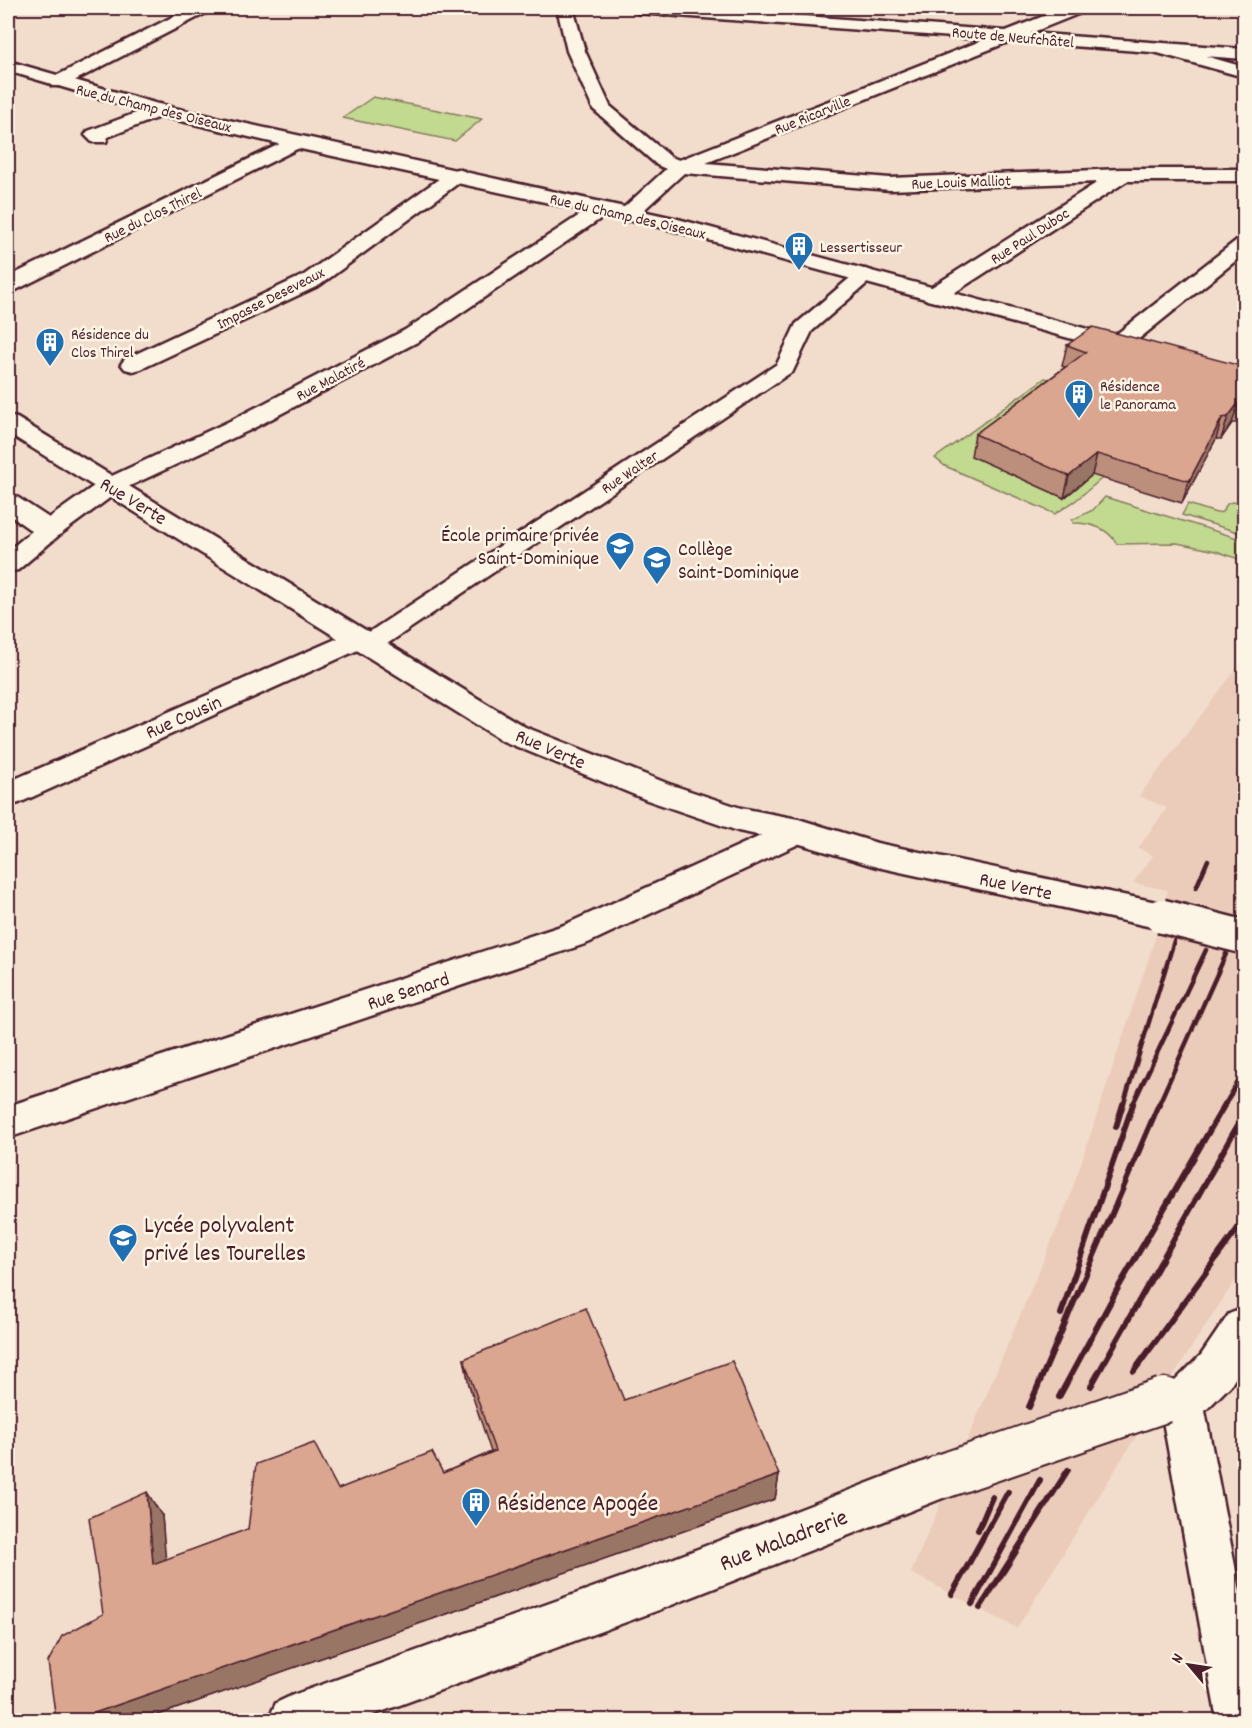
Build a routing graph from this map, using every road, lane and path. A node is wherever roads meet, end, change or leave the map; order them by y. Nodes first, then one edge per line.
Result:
1 (202, 8) edge
2 (565, 8) edge
3 (638, 8) edge
4 (788, 8) edge
5 (1077, 8) edge
6 (767, 17) junction
7 (1011, 36) junction
8 (1160, 48) junction
9 (1245, 54) edge
10 (8, 66) edge
11 (1245, 72) edge
12 (58, 82) junction
13 (160, 110) junction
14 (99, 138) dead end
15 (296, 142) junction
16 (679, 167) junction
17 (457, 175) junction
18 (1122, 175) junction
19 (1245, 175) edge
20 (602, 209) junction
21 (627, 215) junction
22 (1245, 244) edge
23 (865, 275) junction
24 (8, 285) edge
25 (935, 295) junction
26 (1118, 345) junction
27 (1140, 351) edge
28 (134, 364) dead end
29 (8, 423) edge
30 (110, 486) junction
31 (8, 503) edge
32 (49, 530) junction
33 (8, 564) edge
34 (364, 641) junction
35 (8, 795) edge
36 (798, 831) junction
37 (1245, 937) edge
38 (8, 1122) edge
39 (1245, 1328) edge
40 (1173, 1402) junction
41 (293, 1720) edge
42 (1241, 1720) edge

1 - 12 street
2 - 16 street
3 - 6 street, Route de Neufchâtel
4 - 6 street
5 - 7 street, Rue Ricarville
6 - 7 street, Route de Neufchâtel
7 - 8 street, Route de Neufchâtel
7 - 16 street, Rue Ricarville
8 - 9 street, Route de Neufchâtel
8 - 11 street
10 - 12 street, Rue du Champ des Oiseaux
12 - 13 street, Rue du Champ des Oiseaux
13 - 14 street
13 - 15 street, Rue du Champ des Oiseaux
15 - 17 street, Rue du Champ des Oiseaux
15 - 24 street, Rue du Clos Thirel
16 - 18 street, Rue Louis Malliot
16 - 21 street, Rue Ricarville
17 - 20 street, Rue du Champ des Oiseaux
17 - 28 street, Impasse Deseveaux
18 - 19 street, Rue Louis Malliot
18 - 25 street, Rue Paul Duboc
20 - 21 street, Rue du Champ des Oiseaux
20 - 30 street, Rue Malatiré
21 - 23 street, Rue du Champ des Oiseaux
22 - 26 street
23 - 25 street, Rue du Champ des Oiseaux
23 - 34 street, Rue Walter
25 - 26 street, Rue du Champ des Oiseaux
26 - 27 street, Rue du Champ des Oiseaux
29 - 30 street, Rue Verte
30 - 32 street, Rue Malatiré
30 - 34 street, Rue Verte
31 - 32 street
32 - 33 street, Rue Malatiré
34 - 35 street, Rue Cousin
34 - 36 street, Rue Verte
36 - 37 street, Rue Verte, bridge
36 - 38 street, Rue Senard
39 - 40 street, Rue Maladrerie
40 - 41 street, Rue Maladrerie, bridge
40 - 42 street

